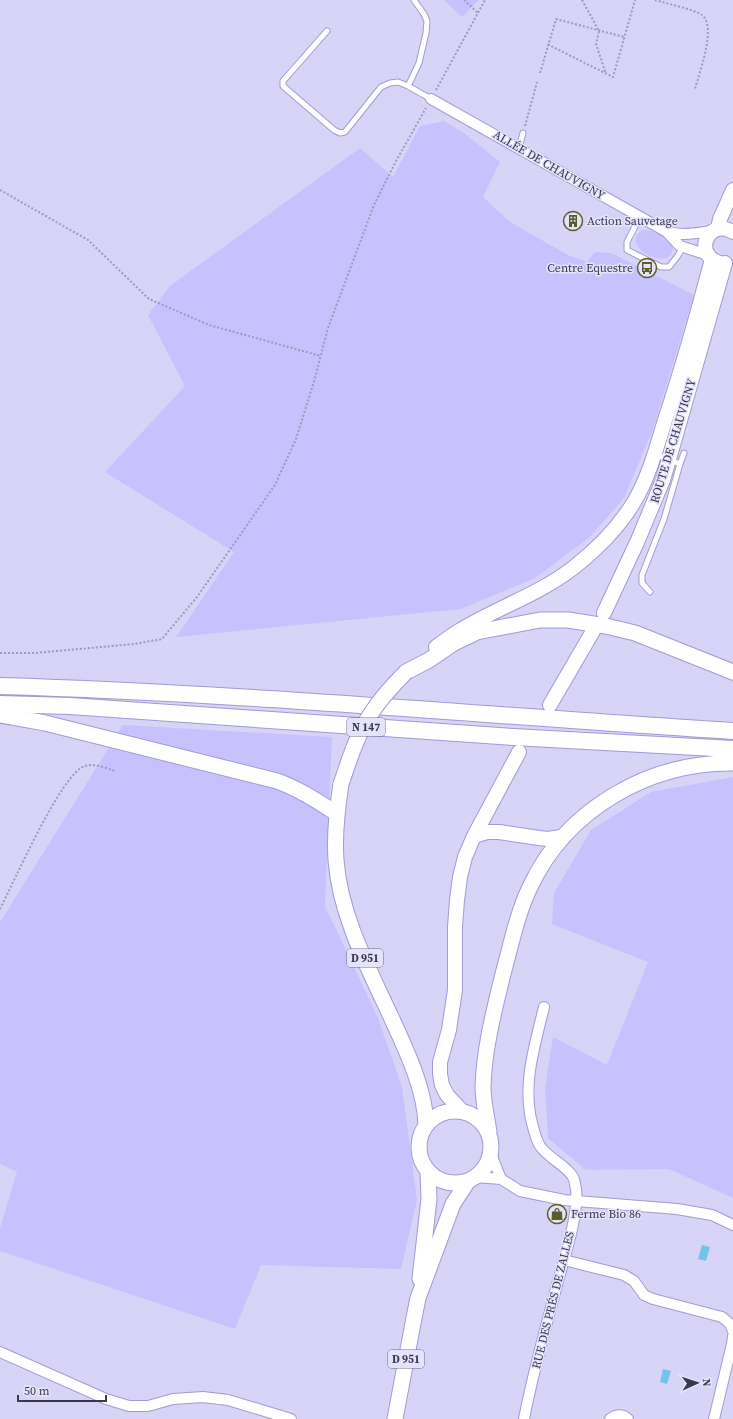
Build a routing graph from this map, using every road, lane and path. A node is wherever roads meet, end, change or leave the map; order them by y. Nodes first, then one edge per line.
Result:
1 (414, 0) edge
2 (464, 0) edge
3 (485, 0) edge
4 (582, 0) edge
5 (635, 0) edge
6 (655, 0) edge
7 (478, 13) junction
8 (599, 30) junction
9 (327, 31) dead end
10 (624, 38) junction
11 (548, 44) junction
12 (540, 73) dead end
13 (606, 74) junction
14 (537, 82) dead end
15 (408, 86) junction
16 (695, 89) dead end
17 (431, 98) junction
18 (523, 133) joint
19 (519, 148) junction
20 (0, 190) edge
21 (733, 190) edge
22 (640, 217) junction
23 (716, 230) junction
24 (667, 232) junction
25 (733, 232) edge
26 (683, 247) junction
27 (719, 259) edge
28 (321, 356) junction
29 (654, 454) junction
30 (684, 454) dead end
31 (675, 462) junction
32 (650, 592) dead end
33 (604, 613) dead end
34 (594, 631) dead end
35 (0, 653) edge
36 (406, 672) junction
37 (733, 672) edge
38 (0, 686) edge
39 (0, 704) edge
40 (550, 705) dead end
41 (0, 715) edge
42 (733, 731) edge
43 (733, 750) edge
44 (519, 752) dead end
45 (733, 762) edge
46 (115, 771) dead end
47 (336, 814) junction
48 (474, 836) junction
49 (561, 837) junction
50 (0, 910) edge
51 (544, 1008) dead end
52 (462, 1111) junction
53 (426, 1125) junction
54 (489, 1132) junction
55 (491, 1154) junction
56 (428, 1171) junction
57 (501, 1178) junction
58 (472, 1179) junction
59 (575, 1201) junction
60 (733, 1225) edge
61 (564, 1260) junction
62 (418, 1298) junction
63 (733, 1331) edge
64 (733, 1336) edge
65 (0, 1352) edge
66 (291, 1419) edge
67 (395, 1419) edge
68 (524, 1419) edge
69 (610, 1419) edge
70 (628, 1419) edge
71 (714, 1419) edge

1 - 15 lane
2 - 7 path
3 - 7 path
4 - 8 path
5 - 10 path
6 - 16 path
7 - 17 path
8 - 10 path
8 - 11 path
8 - 13 path
9 - 15 lane
10 - 13 path
11 - 12 path
11 - 13 path
14 - 18 path
15 - 17 lane
17 - 19 street, ALLÉE DE CHAUVIGNY
17 - 28 path
18 - 19 lane
19 - 22 street, ALLÉE DE CHAUVIGNY
20 - 28 path
21 - 23 main road
22 - 24 street, ALLÉE DE CHAUVIGNY
22 - 26 lane
23 - 24 street, ALLÉE DE CHAUVIGNY
23 - 25 main road
23 - 27 main road
24 - 26 street, ALLÉE DE CHAUVIGNY
26 - 27 street, ALLÉE DE CHAUVIGNY
27 - 29 main road, ROUTE DE CHAUVIGNY / D 951
27 - 31 main road, ROUTE DE CHAUVIGNY
28 - 35 path
29 - 31 lane
29 - 36 main road, ROUTE DE CHAUVIGNY / D 951
30 - 31 lane
31 - 32 lane
31 - 33 main road, ROUTE DE CHAUVIGNY
34 - 40 main road
36 - 37 main road
36 - 47 main road, D 951, bridge
38 - 42 highway, N 147
39 - 43 highway, N 147
41 - 47 main road
44 - 48 main road
45 - 49 main road
46 - 50 path
47 - 53 main road, D 951
48 - 49 main road
48 - 52 main road
49 - 54 main road
51 - 59 street, RUE DES PRÉS DE ZALLES
52 - 53 main road
52 - 54 main road
53 - 56 main road
54 - 55 main road
55 - 57 street
55 - 58 main road
56 - 58 main road
56 - 62 main road, D 951
57 - 58 street
57 - 59 street
58 - 62 main road, D 951
59 - 60 street
59 - 61 street, RUE DES PRÉS DE ZALLES
61 - 63 street
61 - 68 street, RUE DES PRÉS DE ZALLES
62 - 67 main road, D 951
64 - 71 street
65 - 66 street
69 - 70 street

